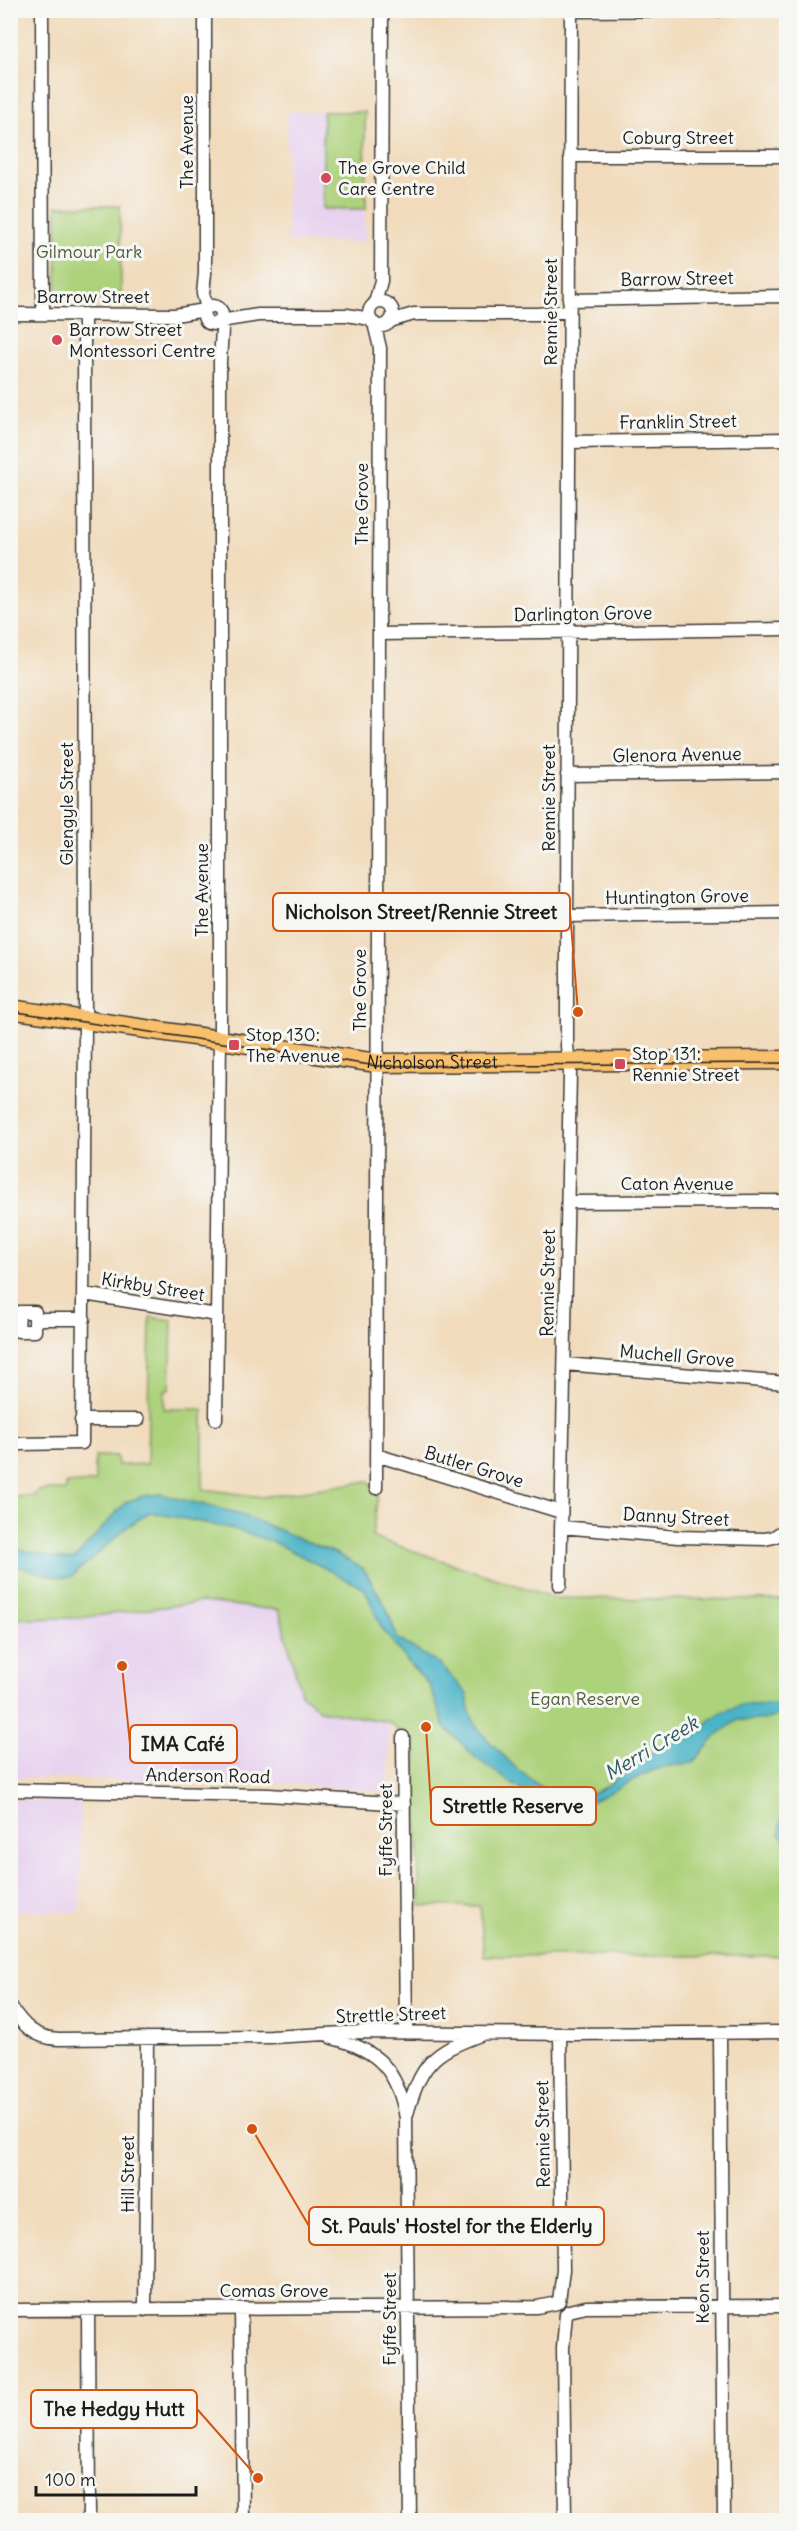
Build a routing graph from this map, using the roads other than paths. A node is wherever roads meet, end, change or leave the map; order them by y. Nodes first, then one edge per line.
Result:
1 (42, 10) edge
2 (205, 10) edge
3 (382, 10) edge
4 (720, 10) edge
5 (571, 11) edge
6 (570, 156) junction
7 (786, 156) edge
8 (786, 296) edge
9 (569, 306) junction
10 (378, 311) junction
11 (10, 314) edge
12 (44, 314) junction
13 (84, 314) junction
14 (414, 314) junction
15 (212, 315) junction
16 (389, 322) junction
17 (381, 348) junction
18 (786, 440) edge
19 (569, 442) junction
20 (786, 629) edge
21 (569, 632) junction
22 (380, 633) junction
23 (786, 772) edge
24 (567, 775) junction
25 (786, 913) edge
26 (567, 916) junction
27 (10, 1009) edge
28 (85, 1020) junction
29 (220, 1041) junction
30 (786, 1060) edge
31 (569, 1061) junction
32 (377, 1063) junction
33 (786, 1201) edge
34 (568, 1202) junction
35 (84, 1294) junction
36 (217, 1315) junction
37 (36, 1319) dead end
38 (84, 1319) junction
39 (565, 1364) junction
40 (786, 1383) edge
41 (216, 1419) dead end
42 (81, 1420) junction
43 (138, 1420) dead end
44 (10, 1449) edge
45 (376, 1455) junction
46 (376, 1488) dead end
47 (561, 1512) junction
48 (561, 1527) junction
49 (786, 1529) edge
50 (560, 1585) dead end
51 (404, 1737) dead end
52 (10, 1790) edge
53 (404, 1804) junction
54 (10, 2006) edge
55 (406, 2031) junction
56 (487, 2032) junction
57 (786, 2032) edge
58 (560, 2034) junction
59 (720, 2034) junction
60 (322, 2036) junction
61 (147, 2038) junction
62 (406, 2118) junction
63 (721, 2305) junction
64 (786, 2306) edge
65 (563, 2307) junction
66 (408, 2308) junction
67 (10, 2310) edge
68 (88, 2310) junction
69 (145, 2310) junction
70 (241, 2310) junction
71 (89, 2520) edge
72 (243, 2520) edge
73 (410, 2520) edge
74 (565, 2520) edge
75 (724, 2520) edge

1 - 12 street
2 - 15 street, The Avenue
3 - 10 street, The Grove
4 - 5 street
5 - 6 street, Rennie Street
6 - 7 street, Coburg Street
6 - 9 street, Rennie Street
8 - 9 street, Barrow Street
9 - 14 street, Barrow Street
9 - 19 street, Rennie Street
10 - 14 street, Barrow Street
10 - 15 street, Barrow Street
10 - 16 street, Barrow Street
10 - 17 street, The Grove
11 - 12 street, Barrow Street
12 - 13 street, Barrow Street
13 - 15 street, Barrow Street
13 - 28 street, Glengyle Street
14 - 16 street, Barrow Street
15 - 29 street, The Avenue
16 - 17 street, The Grove
17 - 22 street, The Grove
18 - 19 street, Franklin Street
19 - 21 street, Rennie Street
20 - 21 street, Darlington Grove
21 - 22 street, Darlington Grove
21 - 24 street, Rennie Street
22 - 32 street, The Grove
23 - 24 street, Glenora Avenue
24 - 26 street, Rennie Street
25 - 26 street, Huntington Grove
26 - 31 street, Rennie Street
27 - 28 main road, Nicholson Street
28 - 29 main road, Nicholson Street
28 - 35 street, Glengyle Street
29 - 32 main road, Nicholson Street
29 - 36 street, The Avenue
30 - 31 main road, Nicholson Street
31 - 32 main road, Nicholson Street
31 - 34 street, Rennie Street
32 - 45 street, The Grove
33 - 34 street, Caton Avenue
34 - 39 street, Rennie Street
35 - 36 street, Kirkby Street
35 - 38 street, Glengyle Street
36 - 41 street, The Avenue
37 - 38 street
38 - 42 street, Glengyle Street
39 - 40 street, Muchell Grove
39 - 47 street, Rennie Street
42 - 43 street
42 - 44 street, Glengyle Street
45 - 46 street, The Grove
45 - 47 street, Butler Grove
47 - 48 street, Rennie Street
48 - 49 street, Danny Street
48 - 50 street, Rennie Street
51 - 53 street, Fyffe Street
52 - 53 street, Anderson Road
53 - 55 street, Fyffe Street
54 - 61 street, Strettle Street
55 - 56 street, Strettle Street
55 - 60 street, Strettle Street
56 - 58 street, Strettle Street
56 - 62 street, Fyffe Street
57 - 59 street, Strettle Street
58 - 59 street, Strettle Street
58 - 65 street, Rennie Street
59 - 63 street, Keon Street
60 - 61 street, Strettle Street
60 - 62 street, Fyffe Street
61 - 69 street, Hill Street
62 - 66 street, Fyffe Street
63 - 64 street, Comas Grove
63 - 65 street, Comas Grove
63 - 75 street, Keon Street
65 - 66 street, Comas Grove
65 - 74 street, Rennie Street
66 - 70 street, Comas Grove
66 - 73 street, Fyffe Street
67 - 68 street, Comas Grove
68 - 69 street, Comas Grove
68 - 71 street
69 - 70 street, Comas Grove
70 - 72 street

